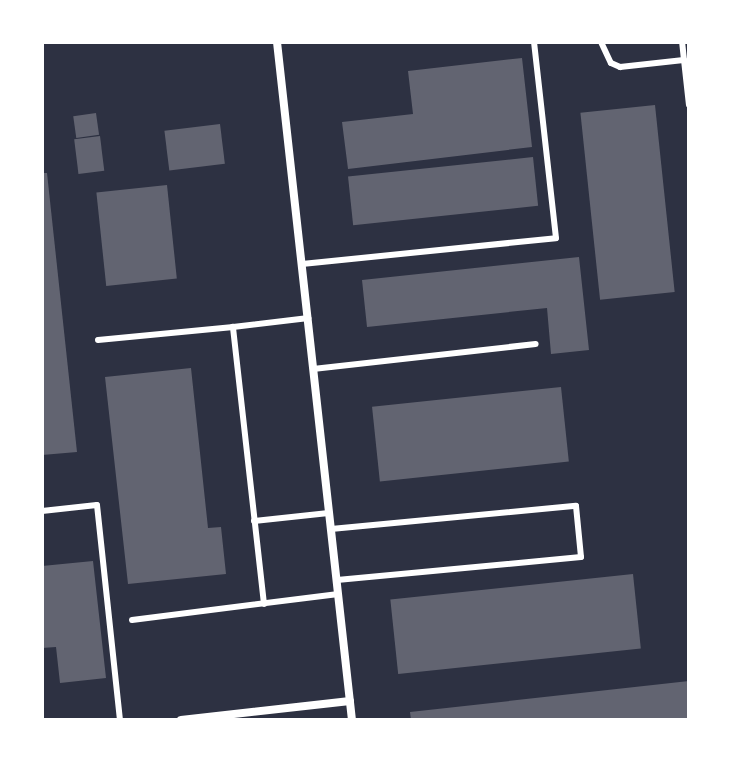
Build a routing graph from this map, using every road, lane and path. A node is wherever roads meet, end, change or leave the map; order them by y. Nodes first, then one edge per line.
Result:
1 (277, 42) edge
2 (534, 42) edge
3 (601, 42) edge
4 (682, 42) edge
5 (686, 62) edge
6 (689, 105) edge
7 (302, 264) junction
8 (308, 318) junction
9 (233, 327) junction
10 (98, 340) dead end
11 (536, 344) dead end
12 (313, 369) junction
13 (42, 511) edge
14 (329, 513) junction
15 (254, 521) junction
16 (331, 529) junction
17 (337, 580) junction
18 (338, 594) junction
19 (264, 604) junction
20 (132, 620) dead end
21 (350, 701) junction
22 (120, 720) edge
23 (181, 720) edge
24 (352, 720) edge

1 - 7 street
2 - 7 lane
3 - 5 lane
4 - 5 lane
5 - 6 lane
7 - 8 street
8 - 9 lane
8 - 12 street
9 - 10 lane
9 - 15 lane
11 - 12 lane
12 - 14 street
13 - 22 lane
14 - 15 lane
14 - 16 street
15 - 19 lane
16 - 17 street
16 - 17 lane
17 - 18 street
18 - 19 lane
18 - 21 street
19 - 20 lane
21 - 23 street
21 - 24 street

